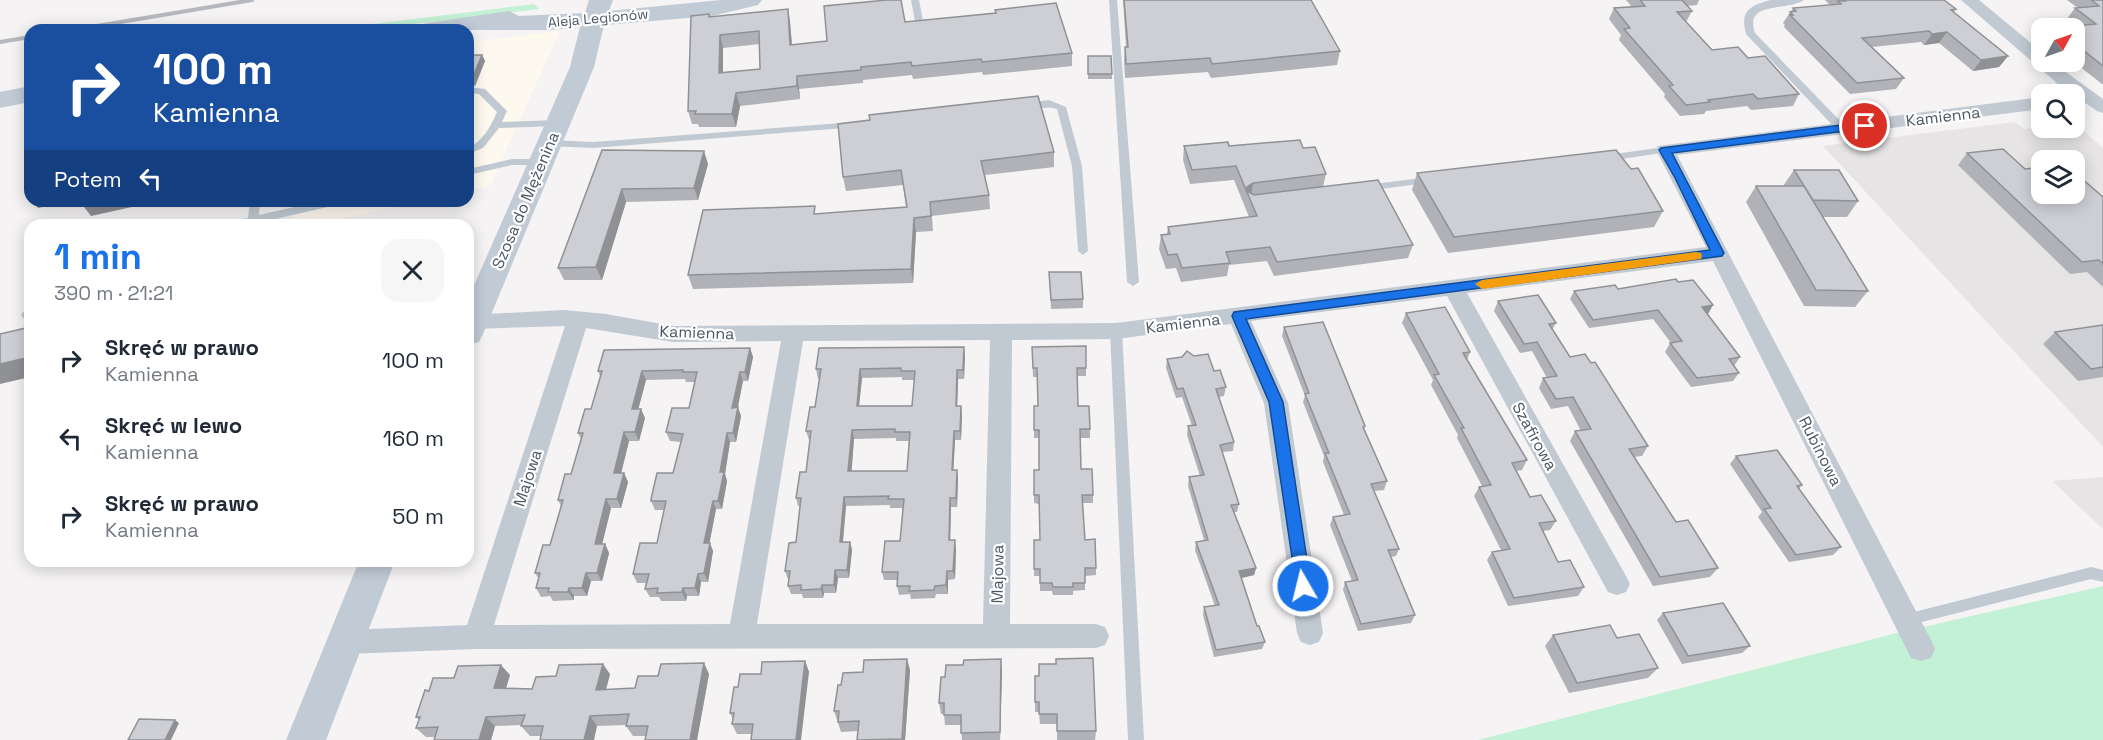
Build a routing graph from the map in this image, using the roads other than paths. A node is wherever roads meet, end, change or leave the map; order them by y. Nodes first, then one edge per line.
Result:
1 (676, 0) edge
2 (742, 0) edge
3 (915, 0) edge
4 (1113, 0) edge
5 (1800, 0) edge
6 (1969, 0) edge
7 (612, 8) edge
8 (919, 21) edge
9 (474, 25) edge
10 (2031, 52) edge
11 (2055, 72) edge
12 (474, 90) edge
13 (24, 95) edge
14 (0, 100) edge
15 (2088, 101) edge
16 (2031, 104) edge
17 (1016, 107) edge
18 (869, 124) edge
19 (497, 125) junction
20 (1842, 129) junction
21 (549, 143) junction
22 (474, 150) edge
23 (1665, 150) junction
24 (1594, 159) edge
25 (474, 171) edge
26 (1440, 179) edge
27 (1357, 189) edge
28 (313, 207) edge
29 (267, 219) edge
30 (1083, 251) dead end
31 (1718, 253) junction
32 (1132, 282) dead end
33 (1453, 288) junction
34 (1238, 316) junction
35 (578, 320) junction
36 (474, 321) edge
37 (474, 328) edge
38 (1116, 331) junction
39 (1001, 332) junction
40 (793, 333) junction
41 (375, 567) edge
42 (2103, 576) edge
43 (1617, 584) dead end
44 (1906, 620) junction
45 (1310, 633) dead end
46 (1096, 636) dead end
47 (477, 637) junction
48 (996, 637) junction
49 (741, 638) junction
50 (346, 642) junction
51 (1921, 649) dead end
52 (306, 740) edge
53 (1136, 740) edge

1 - 7 main road, Aleja Legionów
2 - 7 main road, Aleja Legionów
3 - 8 lane
4 - 32 lane
5 - 20 lane
6 - 10 street
7 - 9 main road, Aleja Legionów
7 - 21 main road, Szosa do Mężenina
11 - 15 street
12 - 19 lane
13 - 14 main road
16 - 20 street, Kamienna
17 - 30 lane
18 - 21 lane
19 - 21 lane
19 - 22 lane
20 - 23 street, Kamienna
21 - 25 lane
21 - 36 main road, Szosa do Mężenina
23 - 24 lane
23 - 31 street
26 - 27 lane
28 - 29 lane
31 - 33 street, Kamienna
31 - 44 street, Rubinowa
33 - 34 street, Kamienna
33 - 43 street, Szafirowa
34 - 38 street, Kamienna
34 - 45 street
35 - 37 street, Kamienna
35 - 40 street, Kamienna
35 - 47 street, Majowa
38 - 39 street, Kamienna
38 - 53 lane
39 - 40 street, Kamienna
39 - 48 street, Majowa
40 - 49 street
41 - 50 main road
42 - 44 lane
44 - 51 street, Rubinowa
46 - 48 street
47 - 49 street
47 - 50 street
48 - 49 street
50 - 52 main road

